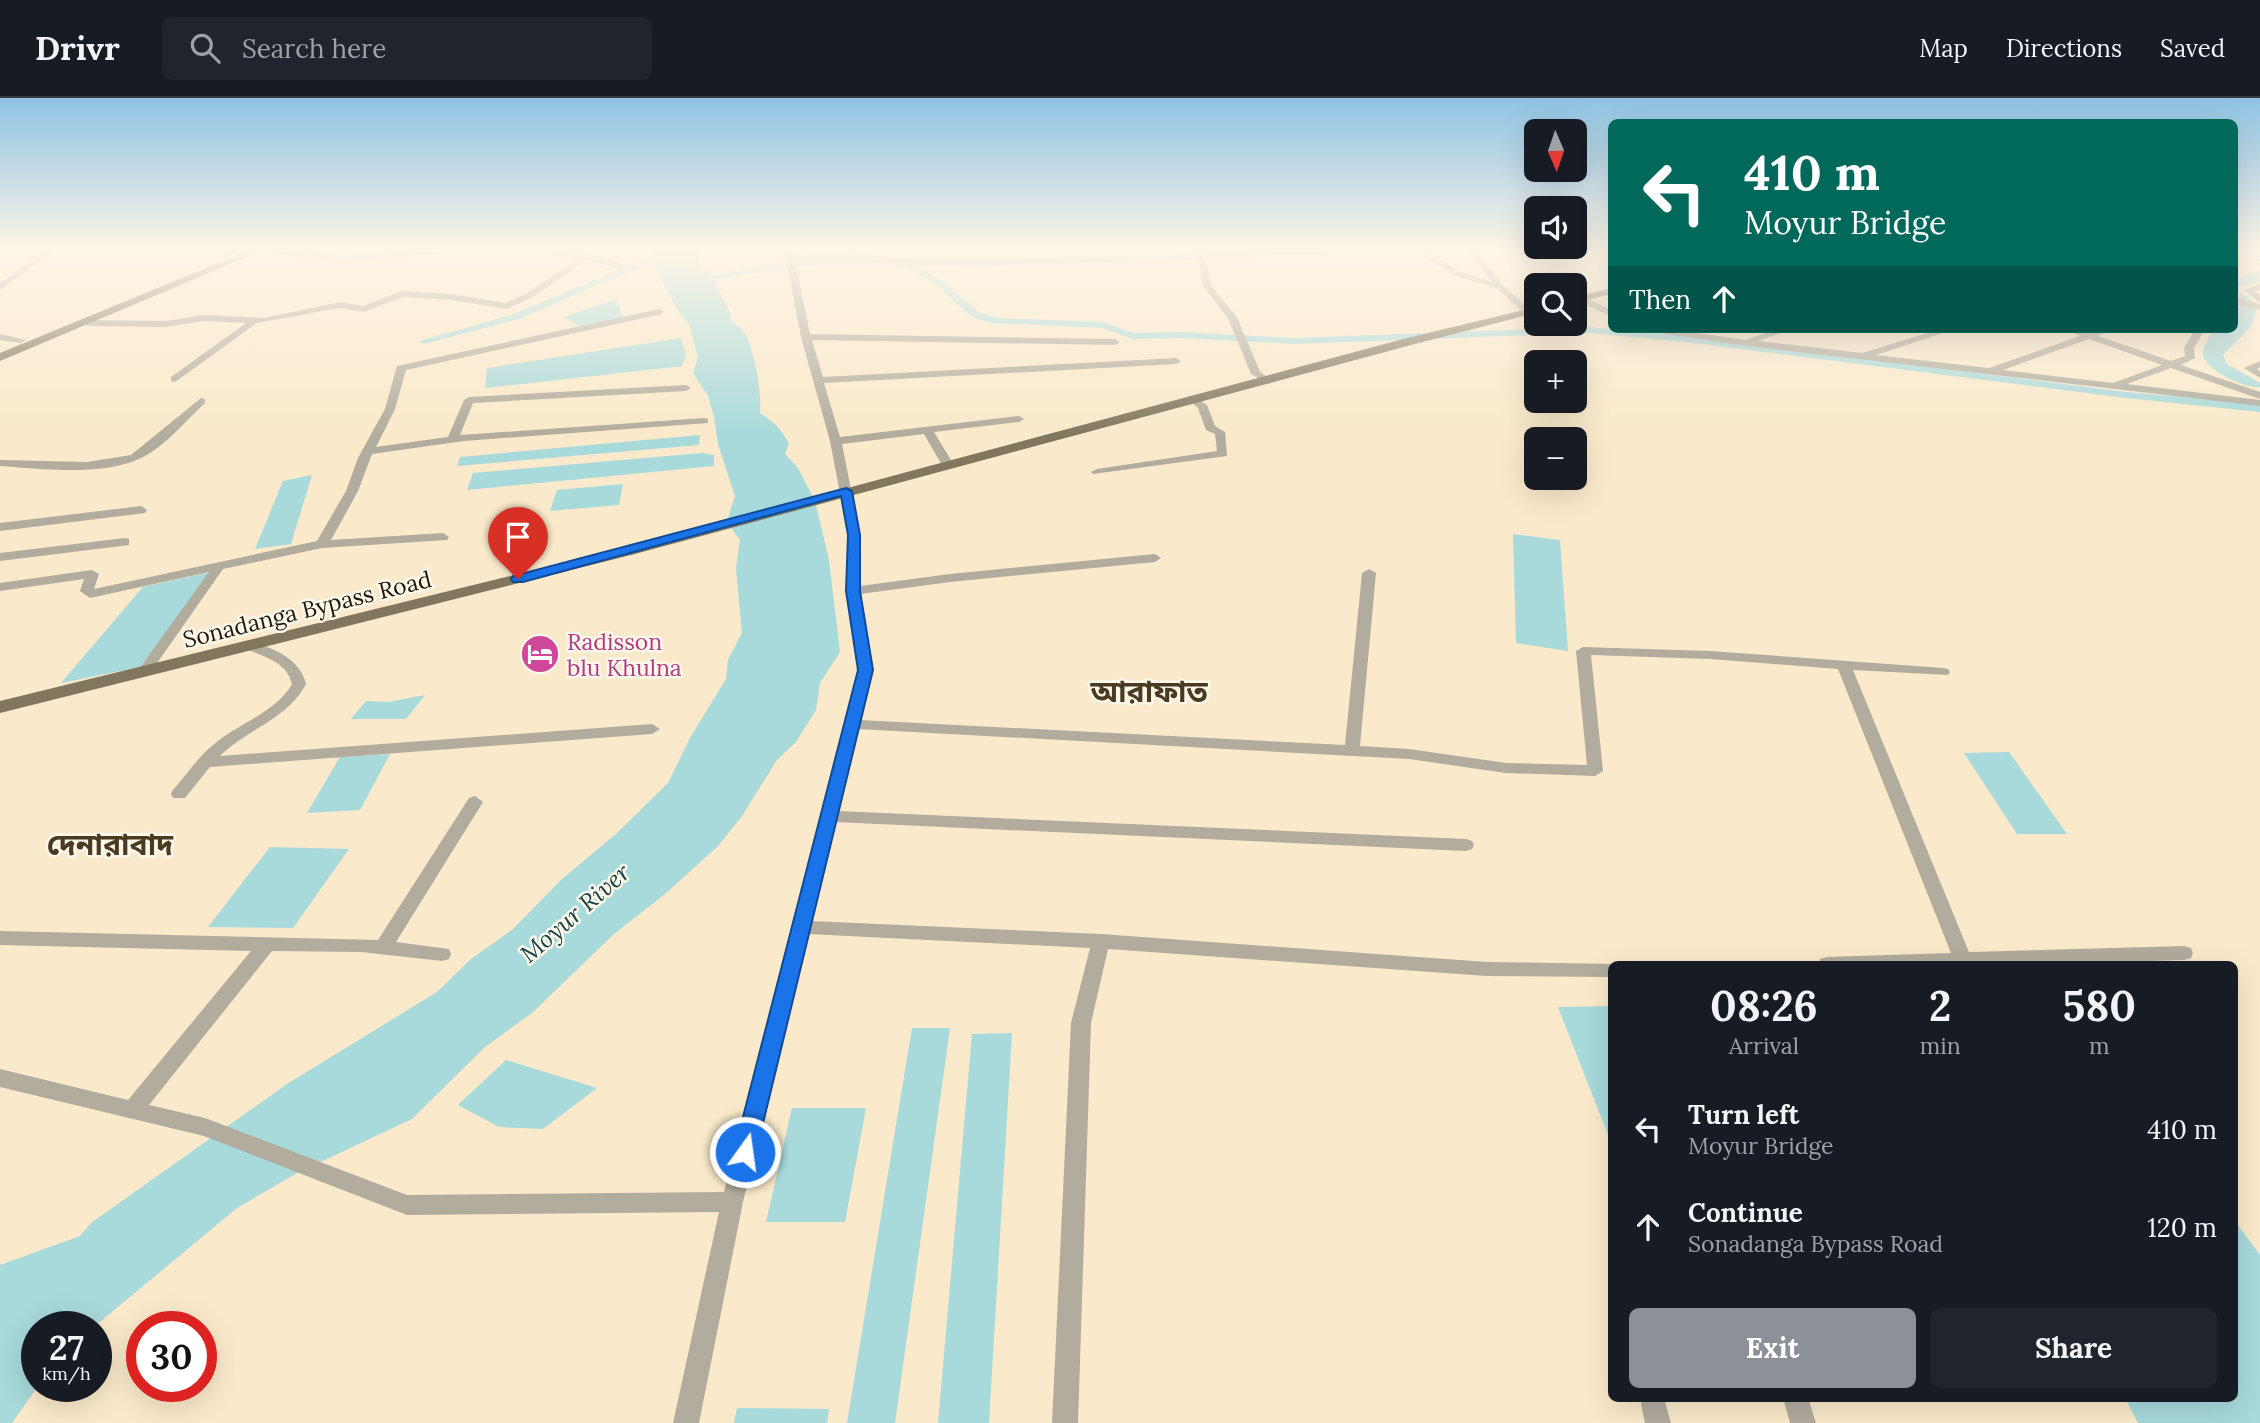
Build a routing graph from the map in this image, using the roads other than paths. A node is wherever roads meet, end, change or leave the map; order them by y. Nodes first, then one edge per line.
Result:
1 (92, 311) edge
2 (116, 311) edge
3 (315, 311) edge
4 (801, 311) edge
5 (1227, 311) edge
6 (659, 312) dead end
7 (1524, 313) edge
8 (253, 322) junction
9 (88, 323) junction
10 (1679, 333) edge
11 (1774, 333) edge
12 (1937, 333) edge
13 (2082, 333) edge
14 (2095, 333) edge
15 (2198, 333) edge
16 (2088, 335) junction
17 (0, 337) edge
18 (806, 337) junction
19 (21, 340) junction
20 (1115, 342) dead end
21 (1743, 342) junction
22 (0, 348) edge
23 (0, 357) edge
24 (1861, 357) junction
25 (1176, 361) dead end
26 (2172, 364) junction
27 (2260, 364) edge
28 (1987, 372) junction
29 (2260, 375) edge
30 (175, 379) dead end
31 (817, 380) junction
32 (1268, 381) junction
33 (2110, 387) junction
34 (686, 388) dead end
35 (2260, 396) edge
36 (1193, 399) junction
37 (201, 401) dead end
38 (2260, 402) edge
39 (1019, 419) dead end
40 (704, 421) dead end
41 (928, 430) junction
42 (452, 440) junction
43 (836, 441) junction
44 (369, 451) junction
45 (47, 459) dead end
46 (7, 460) edge
47 (948, 465) junction
48 (1097, 472) dead end
49 (837, 494) junction
50 (141, 510) dead end
51 (0, 527) edge
52 (443, 537) dead end
53 (125, 542) dead end
54 (322, 544) junction
55 (0, 556) edge
56 (1155, 558) dead end
57 (218, 565) junction
58 (1368, 573) dead end
59 (0, 587) edge
60 (853, 591) junction
61 (251, 646) junction
62 (1843, 664) junction
63 (1942, 672) dead end
64 (143, 673) junction
65 (0, 708) edge
66 (852, 724) junction
67 (652, 729) dead end
68 (1352, 751) junction
69 (207, 762) junction
70 (179, 794) dead end
71 (475, 802) dead end
72 (829, 816) junction
73 (1466, 845) dead end
74 (801, 927) junction
75 (0, 939) edge
76 (1101, 941) junction
77 (267, 944) junction
78 (383, 948) junction
79 (2184, 953) dead end
80 (442, 954) dead end
81 (1964, 960) junction
82 (1930, 961) edge
83 (1608, 970) edge
84 (0, 1078) edge
85 (132, 1110) junction
86 (732, 1202) junction
87 (1796, 1402) edge
88 (686, 1423) edge
89 (1065, 1423) edge
90 (1803, 1423) edge

1 - 19 main road
2 - 9 main road
3 - 8 street
4 - 18 street
5 - 32 street
6 - 44 street
7 - 32 main road, Sonadanga Bypass Road
8 - 9 street
8 - 30 street
9 - 23 main road
10 - 21 street
11 - 21 street
12 - 24 street
13 - 16 street
14 - 16 street
15 - 26 street
16 - 26 street
16 - 28 street
17 - 19 street
18 - 20 street
18 - 31 street
19 - 22 main road
21 - 24 street
24 - 28 street
25 - 31 street
26 - 33 street
26 - 35 street
27 - 29 street
28 - 33 street
31 - 43 street
32 - 36 main road, Sonadanga Bypass Road
33 - 38 street
34 - 42 street
36 - 47 main road, Sonadanga Bypass Road
36 - 48 street
37 - 46 street
39 - 41 street
40 - 42 street
41 - 43 street
41 - 47 street
42 - 44 street
43 - 49 street
44 - 54 street
45 - 46 street
47 - 49 main road, Sonadanga Bypass Road
49 - 60 street
49 - 61 main road, Sonadanga Bypass Road
50 - 51 street
52 - 54 street
53 - 55 street
54 - 57 street
56 - 60 street
57 - 59 street
57 - 64 street
58 - 68 street
60 - 66 street
61 - 64 main road, Sonadanga Bypass Road
61 - 69 street
62 - 63 street
62 - 68 street
62 - 81 street
64 - 65 main road, Sonadanga Bypass Road
66 - 68 street
66 - 72 street
67 - 69 street
69 - 70 street
71 - 78 street
72 - 73 street
72 - 74 street
74 - 76 street
74 - 86 street
75 - 77 street
76 - 83 street
76 - 89 street
77 - 78 street
77 - 85 street
78 - 80 street
79 - 81 street
81 - 82 street
84 - 85 street
85 - 86 street
86 - 88 street
87 - 90 street

